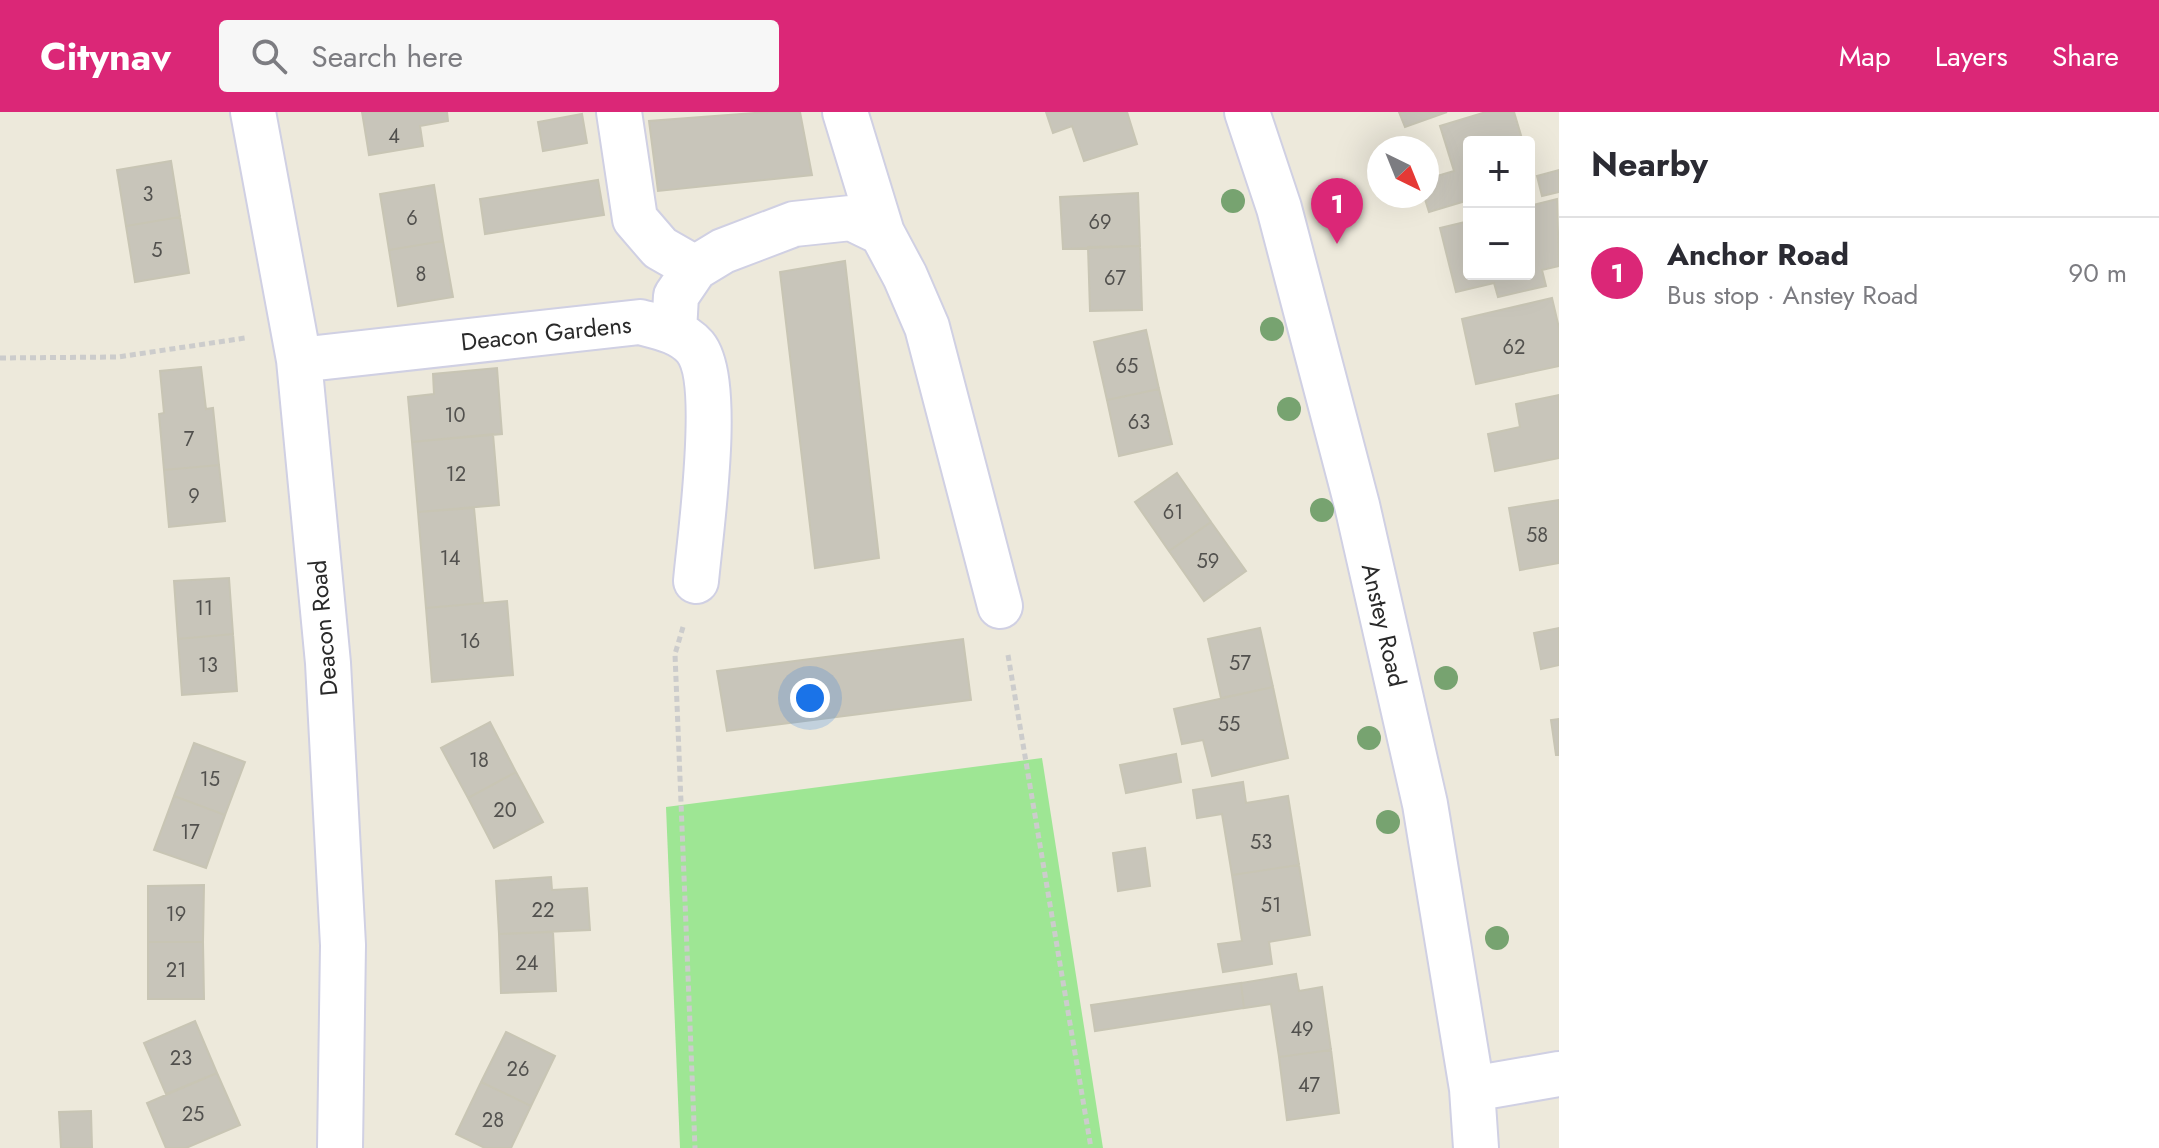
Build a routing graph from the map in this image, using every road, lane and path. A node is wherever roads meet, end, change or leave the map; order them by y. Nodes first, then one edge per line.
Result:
1 (253, 112) edge
2 (619, 112) edge
3 (845, 112) edge
4 (1247, 112) edge
5 (882, 233) junction
6 (695, 268) junction
7 (674, 331) junction
8 (296, 346) junction
9 (0, 358) edge
10 (696, 581) joint
11 (1000, 606) joint
12 (1559, 1074) edge
13 (1472, 1089) junction
14 (340, 1148) edge
15 (695, 1148) edge
16 (1091, 1148) edge
17 (1476, 1148) edge

1 - 8 street, Deacon Road
2 - 6 street
3 - 5 street
4 - 13 street, Anstey Road
5 - 6 street
5 - 11 street
6 - 7 street
7 - 8 street, Deacon Gardens
7 - 10 street
8 - 9 path
8 - 14 street, Deacon Road
10 - 15 path
11 - 16 path
12 - 13 street
13 - 17 street, Anstey Road

